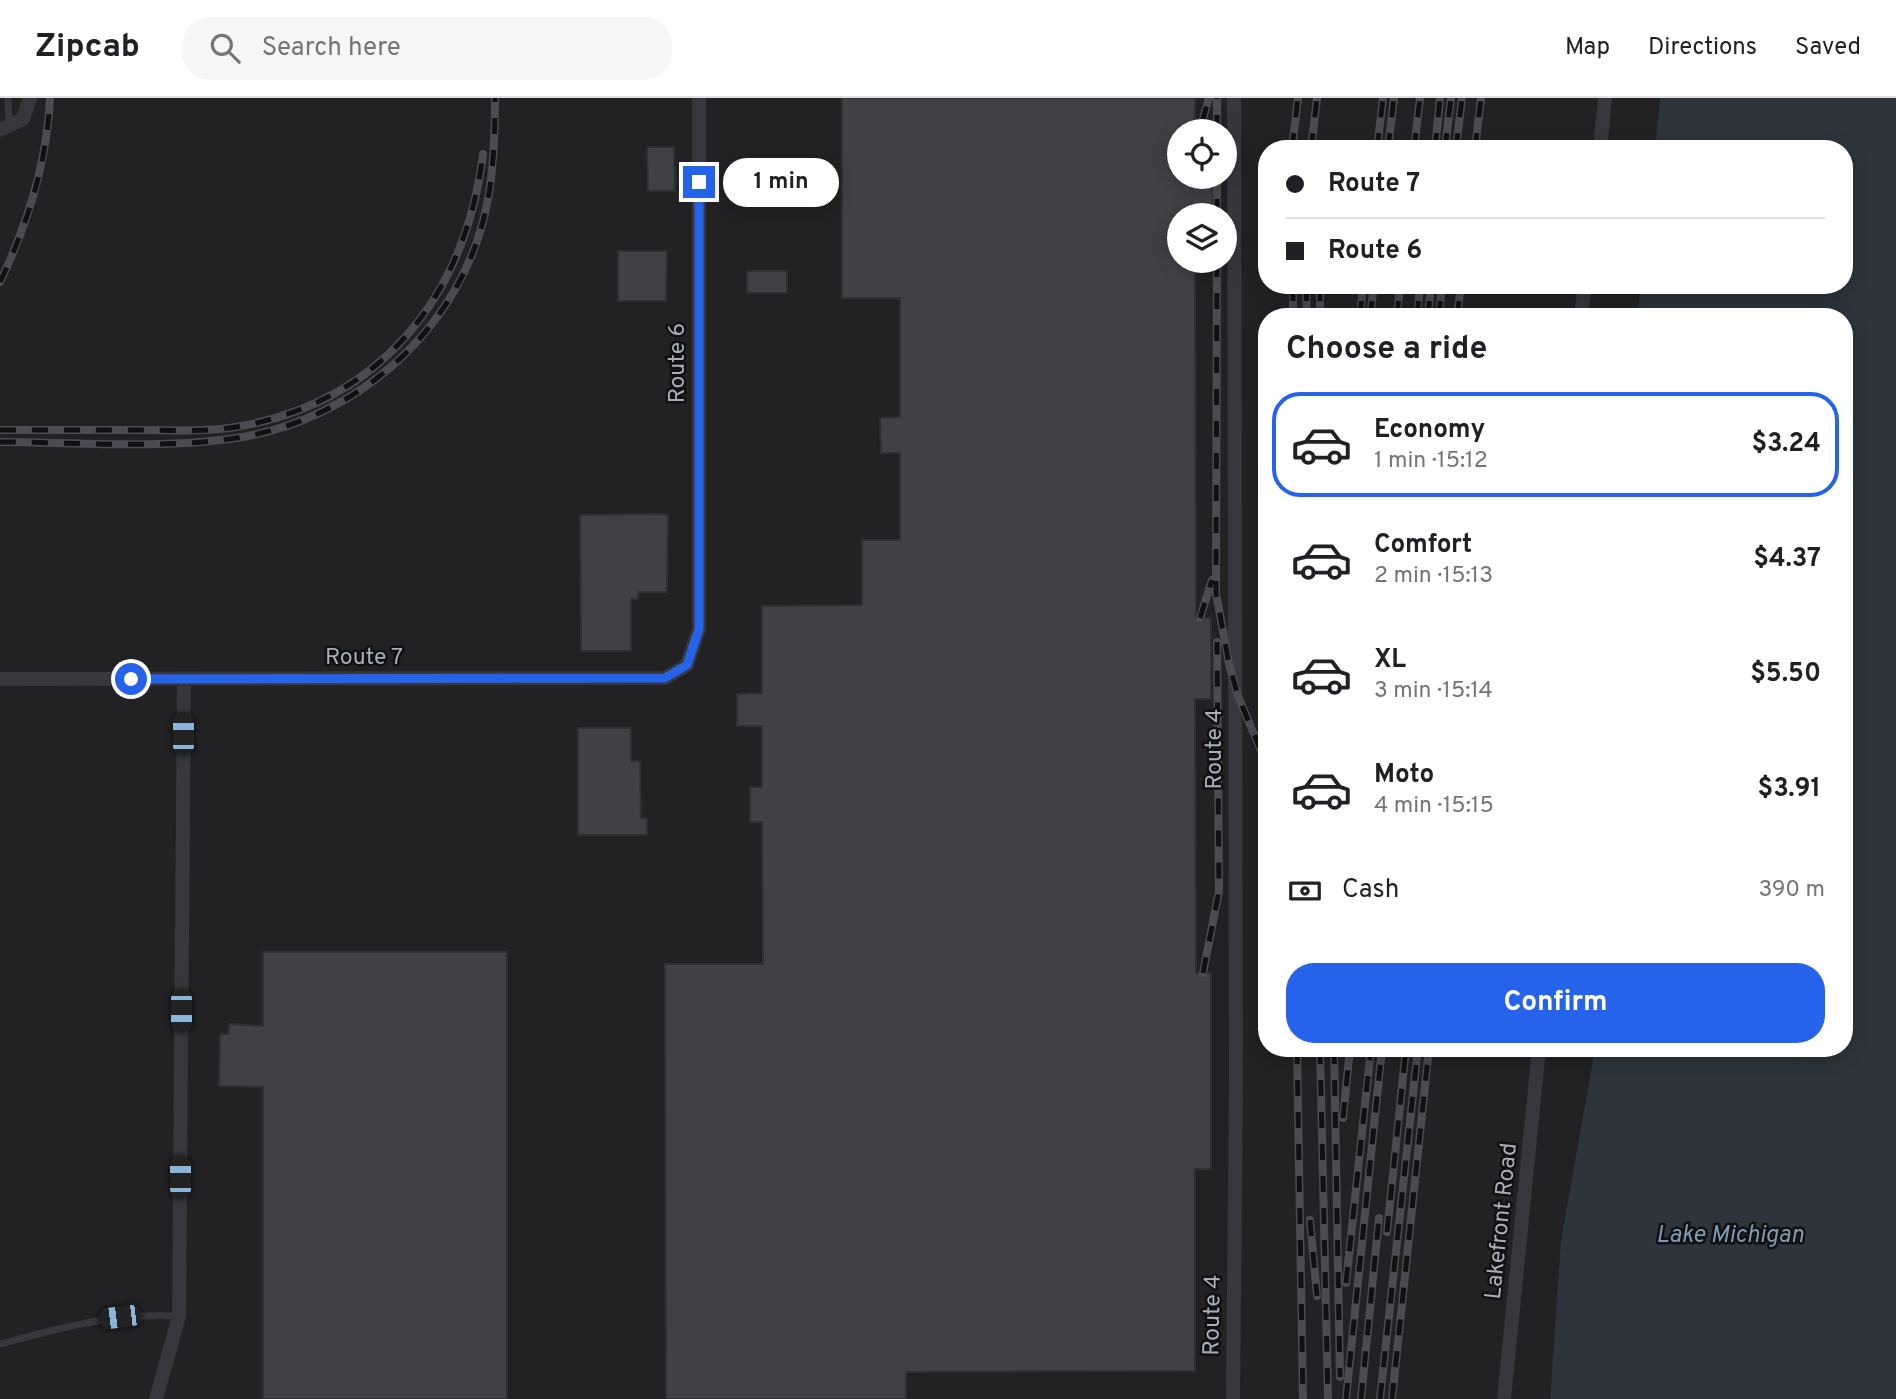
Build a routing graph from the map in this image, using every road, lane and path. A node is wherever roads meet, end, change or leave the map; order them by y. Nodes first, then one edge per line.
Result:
1 (8, 98) edge
2 (30, 98) edge
3 (699, 98) edge
4 (1234, 98) edge
5 (1605, 98) edge
6 (3, 130) edge
7 (1601, 140) edge
8 (699, 629) joint
9 (0, 679) edge
10 (184, 679) junction
11 (1538, 1057) edge
12 (179, 1315) junction
13 (0, 1344) edge
14 (156, 1399) edge
15 (1233, 1399) edge
16 (1504, 1399) edge

1 - 6 lane
2 - 6 street
3 - 8 street, Route 6
4 - 15 street, Route 4
5 - 7 street
8 - 10 street, Route 7
9 - 10 street, Route 7
10 - 12 street
11 - 16 street, Lakefront Road
12 - 13 lane
12 - 14 street

